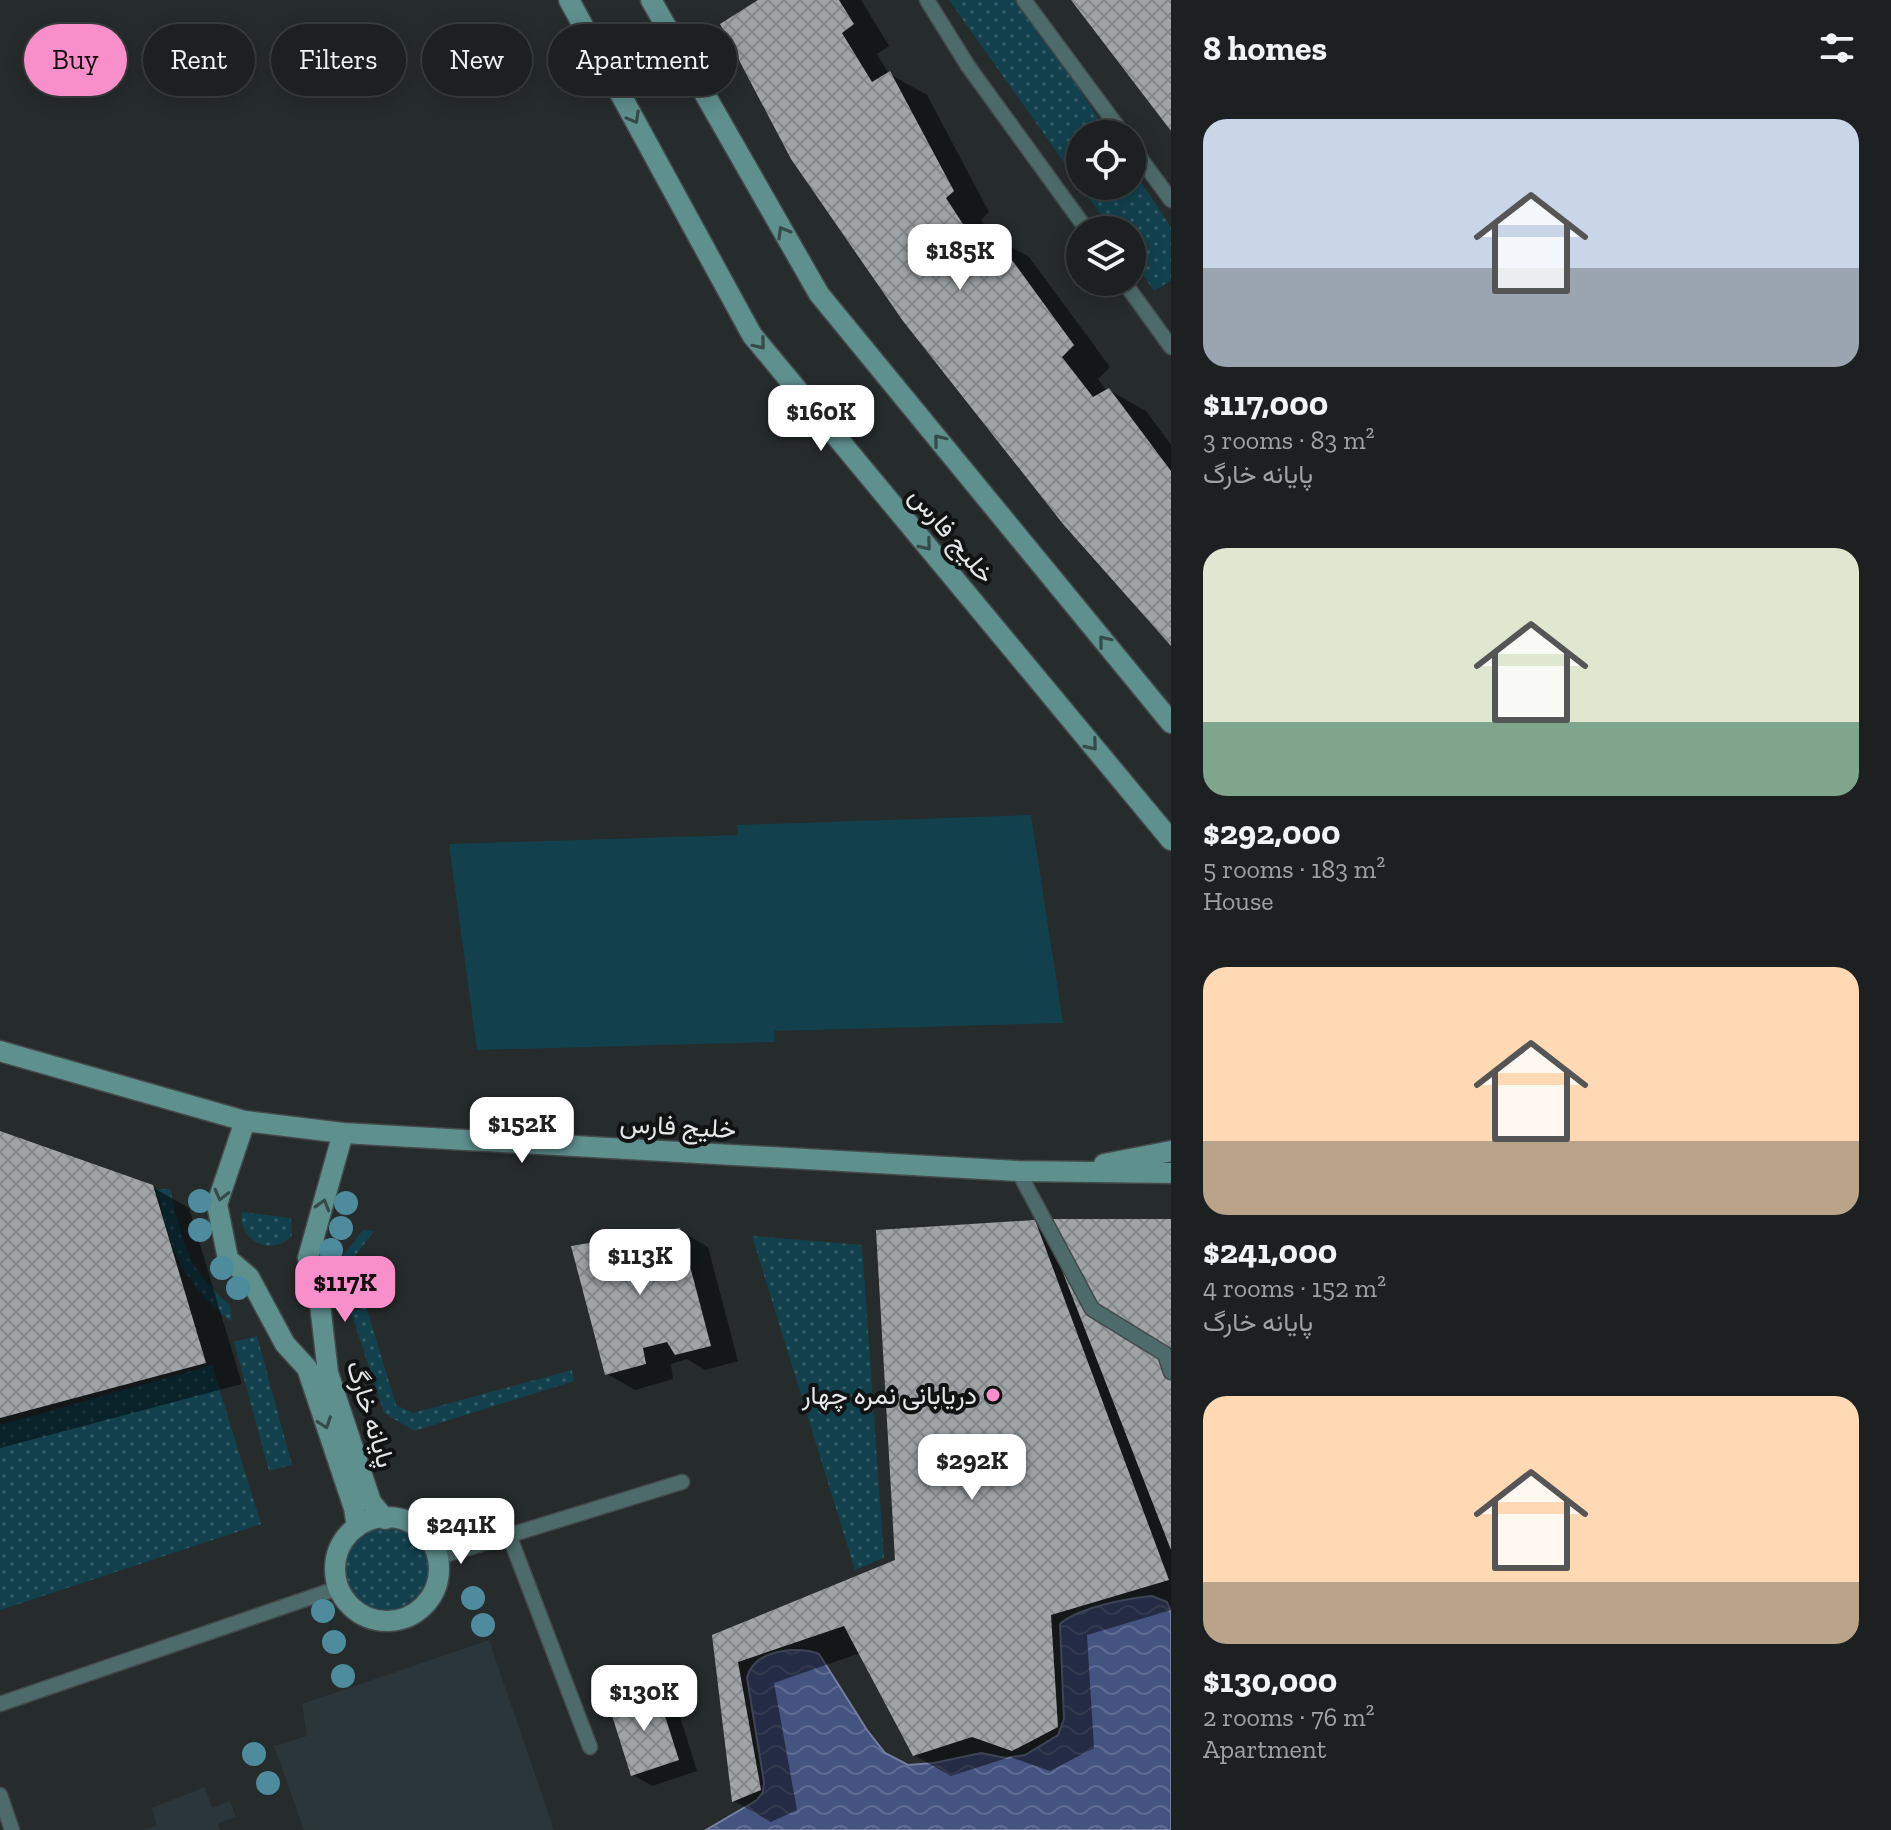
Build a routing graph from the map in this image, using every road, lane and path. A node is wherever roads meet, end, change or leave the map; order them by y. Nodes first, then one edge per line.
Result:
1 (569, 0) edge
2 (651, 0) edge
3 (927, 0) edge
4 (1024, 0) edge
5 (1113, 120) edge
6 (1146, 166) edge
7 (1171, 200) edge
8 (1077, 216) edge
9 (1134, 296) edge
10 (1171, 347) edge
11 (1171, 723) edge
12 (1171, 840) edge
13 (0, 1051) edge
14 (245, 1121) junction
15 (343, 1133) junction
16 (1171, 1151) edge
17 (1018, 1171) junction
18 (1062, 1172) junction
19 (1171, 1173) edge
20 (1168, 1352) edge
21 (1171, 1372) edge
22 (682, 1482) dead end
23 (385, 1519) junction
24 (357, 1527) junction
25 (509, 1535) junction
26 (439, 1557) junction
27 (338, 1588) junction
28 (0, 1704) edge
29 (590, 1747) dead end
30 (0, 1795) edge
31 (12, 1830) edge

1 -> 12 main road, خلیج فارس
11 -> 2 main road, خلیج فارس
3 - 8 lane
4 - 5 lane
6 - 7 lane
9 - 10 lane
13 - 14 main road, خلیج فارس
14 - 15 main road, خلیج فارس
14 -> 24 main road
15 - 17 main road, خلیج فارس
23 -> 15 main road, پایانه خارگ
16 - 18 main road
17 - 18 main road, خلیج فارس
17 - 20 lane
18 - 19 main road, خلیج فارس
20 - 21 lane
22 - 25 lane
23 - 24 main road
23 - 26 main road
24 - 27 main road
25 - 26 lane
25 - 29 lane
26 - 27 main road
27 - 28 lane
30 - 31 lane

